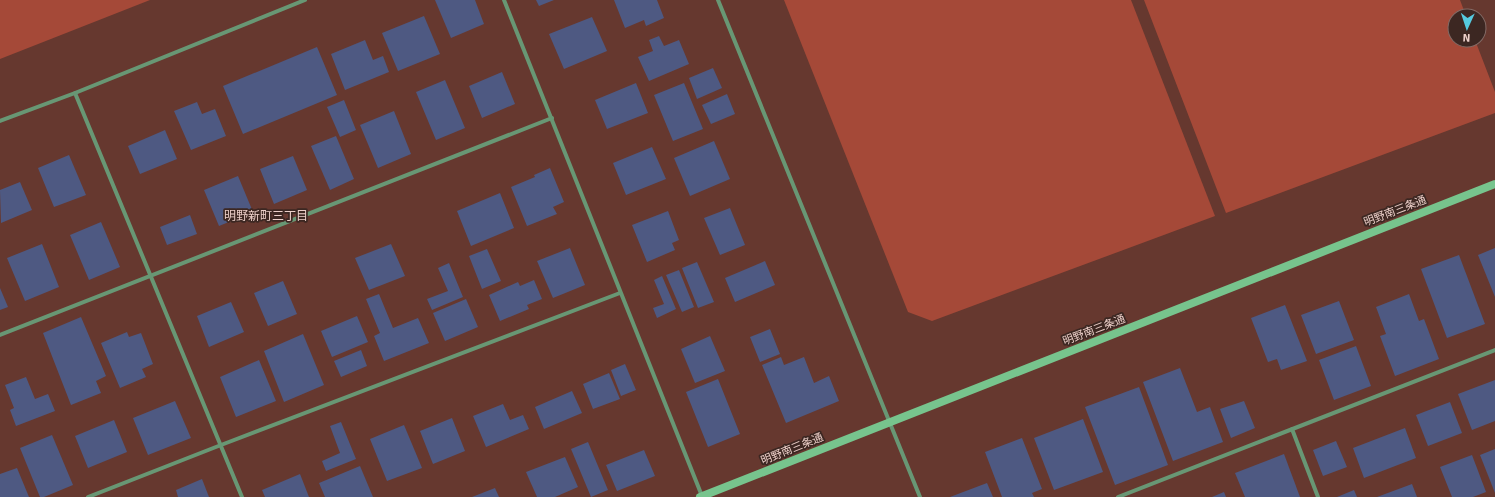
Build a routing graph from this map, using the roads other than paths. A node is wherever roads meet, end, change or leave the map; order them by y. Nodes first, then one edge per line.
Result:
1 (305, 0) edge
2 (504, 0) edge
3 (718, 0) edge
4 (75, 93) junction
5 (552, 118) junction
6 (0, 121) edge
7 (1495, 184) edge
8 (151, 275) junction
9 (620, 293) junction
10 (0, 335) edge
11 (1495, 350) edge
12 (889, 422) junction
13 (1292, 430) junction
14 (221, 445) junction
15 (88, 497) edge
16 (242, 497) edge
17 (701, 497) edge
18 (920, 497) edge
19 (1118, 497) edge
20 (1318, 497) edge

1 - 4 street
2 - 5 street
3 - 12 street
4 - 6 street
4 - 8 street
5 - 8 street
5 - 9 street
7 - 12 street, 明野南三条通
8 - 10 street
8 - 14 street
9 - 14 street
9 - 17 street
11 - 13 street
12 - 17 street, 明野南三条通
12 - 18 street
13 - 19 street
13 - 20 street
14 - 15 street
14 - 16 street

